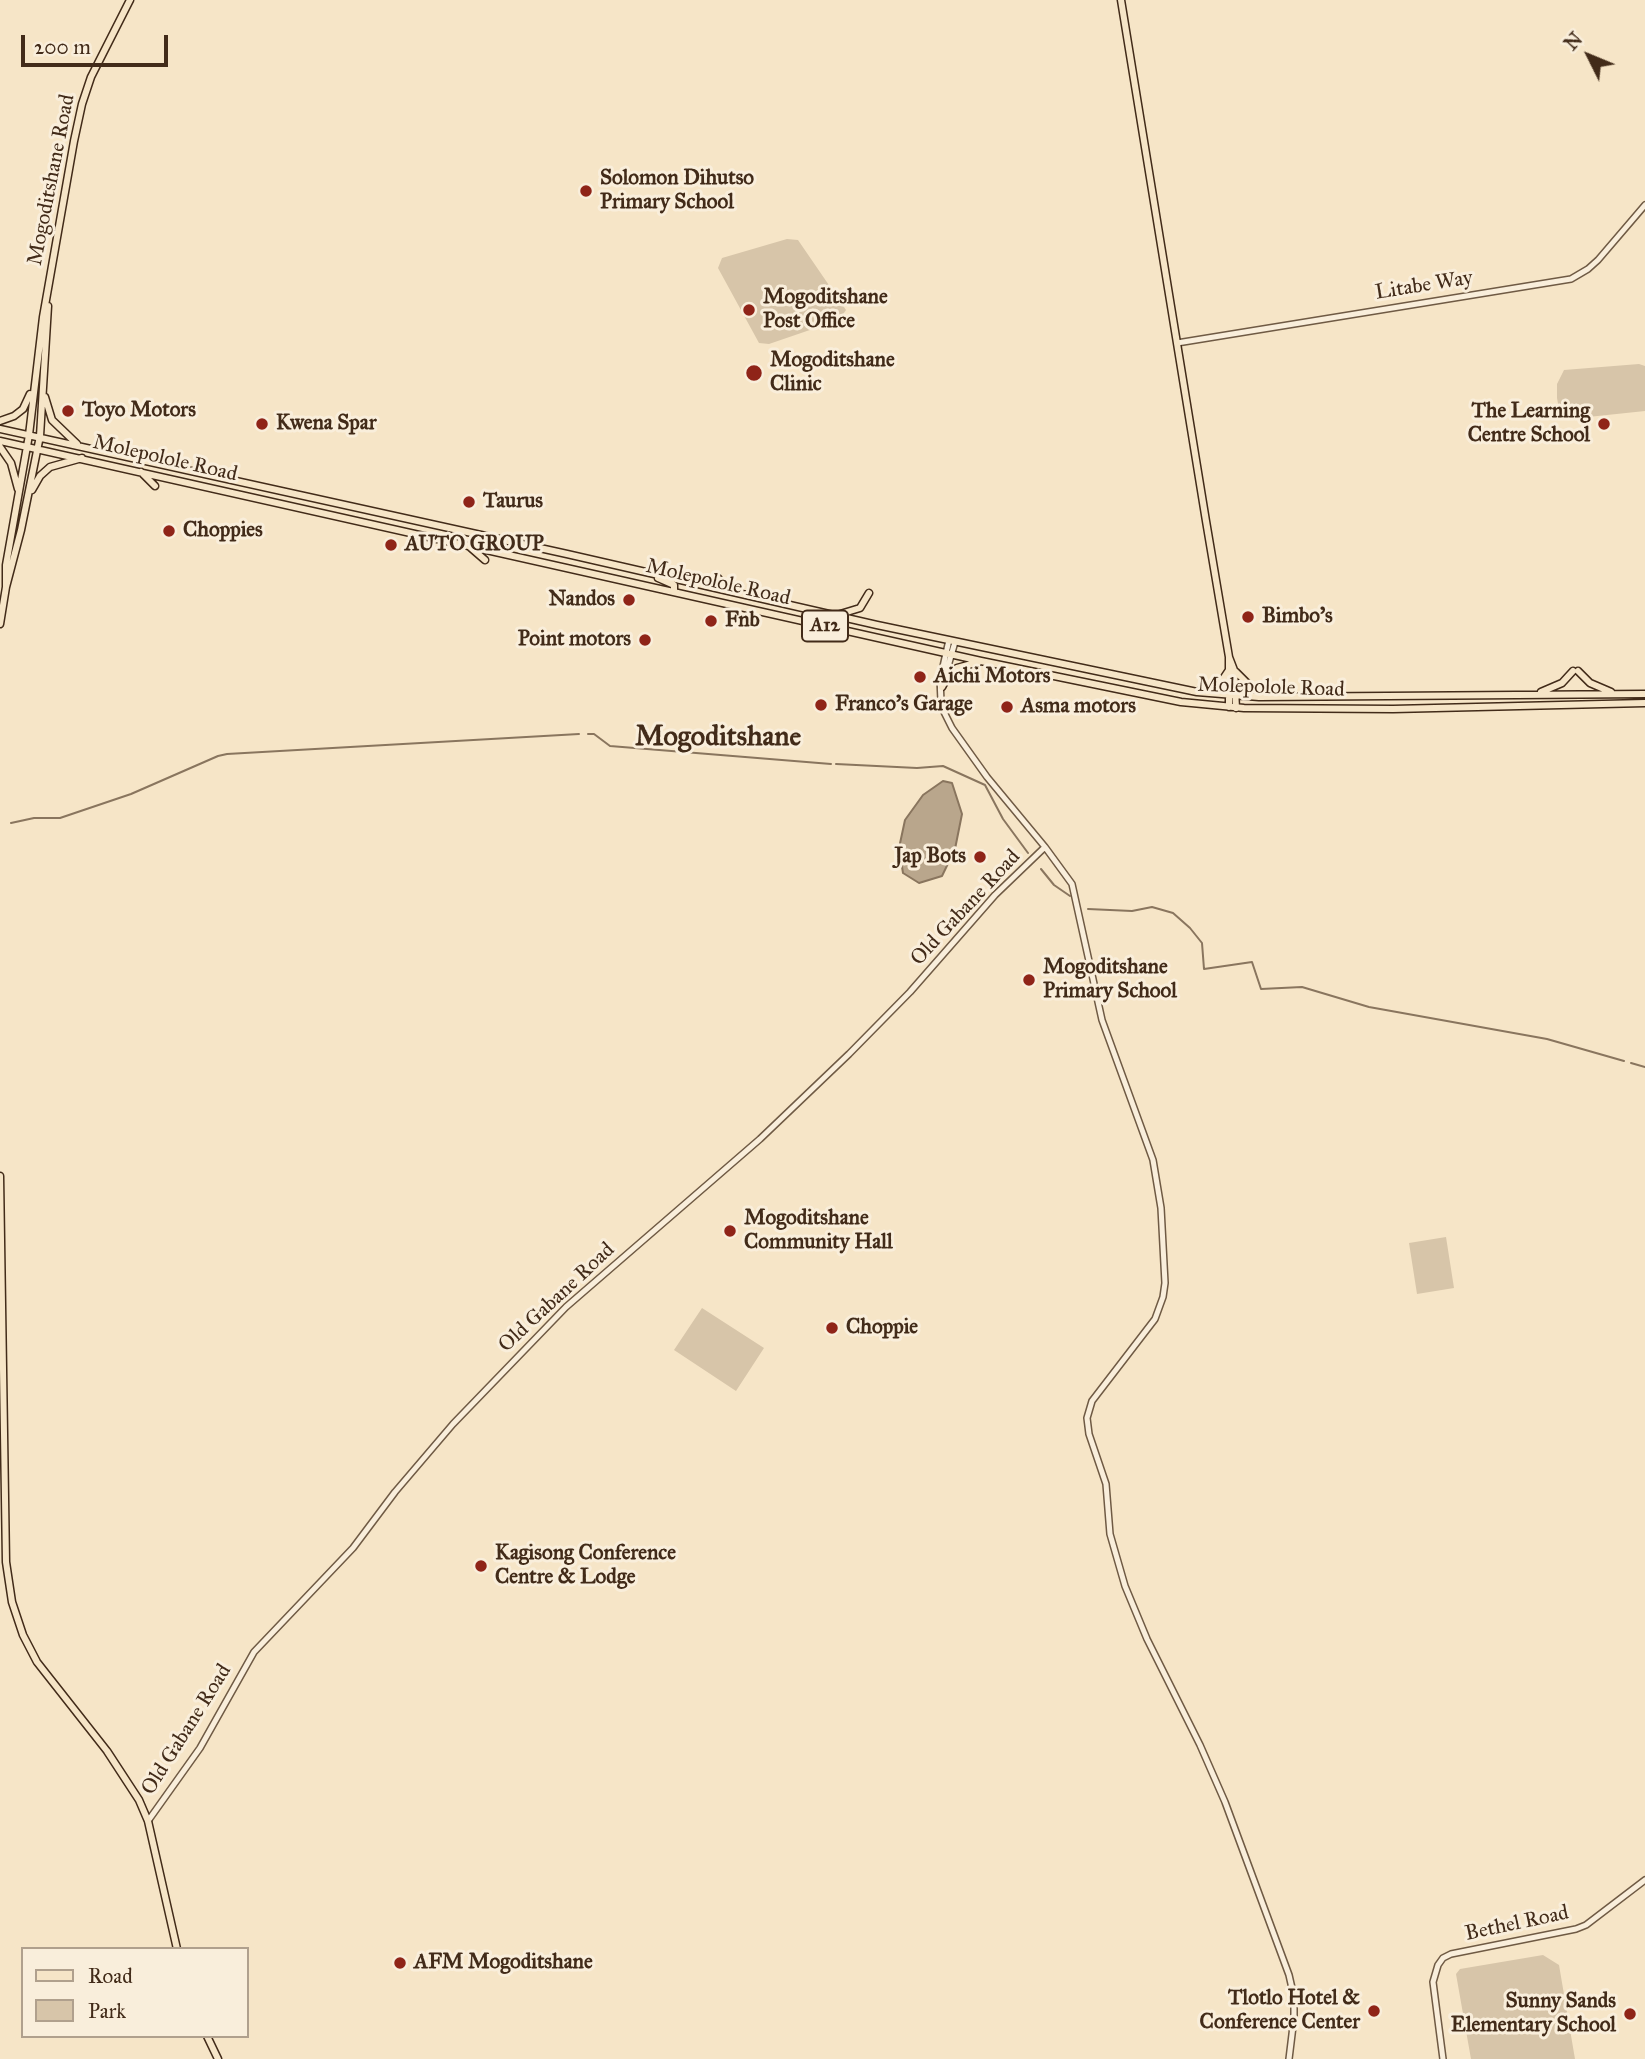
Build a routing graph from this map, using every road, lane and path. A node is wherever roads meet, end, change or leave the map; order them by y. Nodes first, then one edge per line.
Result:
1 (130, 0) edge
2 (1121, 0) edge
3 (1645, 205) edge
4 (48, 293) junction
5 (1177, 342) junction
6 (34, 383) junction
7 (44, 391) junction
8 (0, 421) edge
9 (0, 429) edge
10 (29, 435) junction
11 (40, 436) junction
12 (0, 440) edge
13 (79, 445) junction
14 (27, 446) junction
15 (0, 447) edge
16 (37, 448) junction
17 (83, 458) junction
18 (140, 471) junction
19 (155, 486) dead end
20 (19, 494) junction
21 (27, 501) junction
22 (468, 545) junction
23 (485, 560) dead end
24 (650, 573) junction
25 (718, 577) dead end
26 (6, 587) junction
27 (674, 591) junction
28 (729, 591) junction
29 (869, 593) dead end
30 (835, 615) junction
31 (0, 624) edge
32 (952, 641) junction
33 (948, 654) junction
34 (981, 662) junction
35 (1099, 664) dead end
36 (1232, 670) junction
37 (1105, 674) junction
38 (941, 690) junction
39 (1197, 692) junction
40 (1539, 693) junction
41 (1613, 693) junction
42 (1645, 694) edge
43 (1233, 696) junction
44 (1274, 697) junction
45 (1645, 703) edge
46 (1233, 707) junction
47 (1045, 847) junction
48 (0, 1176) edge
49 (148, 1821) junction
50 (1645, 1881) edge
51 (177, 1947) edge
52 (208, 2038) edge
53 (218, 2059) edge
54 (1289, 2059) edge
55 (1443, 2059) edge

1 - 4 main road, Mogoditshane Road
2 - 5 main road
3 - 5 street, Litabe Way
4 - 6 main road
4 - 7 main road
5 - 36 main road
6 - 8 main road
6 - 10 main road
7 - 11 main road
7 - 13 main road
9 - 10 main road, Molepolole Road / A12
10 - 11 main road, Molepolole Road / A12
10 - 14 main road
11 - 13 main road, Molepolole Road / A12
11 - 16 main road
12 - 14 main road, Molepolole Road / A12
13 - 24 main road, Molepolole Road / A12
14 - 16 main road, Molepolole Road / A12
14 - 20 main road
15 - 20 main road
16 - 17 main road, Molepolole Road / A12
16 - 21 main road
17 - 18 main road, Molepolole Road / A12
17 - 21 main road
18 - 19 main road
18 - 22 main road, Molepolole Road / A12
20 - 26 main road
21 - 26 main road
22 - 23 main road
22 - 27 main road, Molepolole Road / A12
24 - 27 main road
24 - 28 main road, Molepolole Road / A12
25 - 28 main road
26 - 31 main road
27 - 33 main road, Molepolole Road / A12
28 - 30 main road, Molepolole Road / A12
29 - 30 main road
30 - 32 main road, Molepolole Road / A12
32 - 33 street
32 - 37 main road, Molepolole Road / A12
33 - 34 main road, Molepolole Road / A12
33 - 38 street
34 - 38 main road
34 - 46 main road, Molepolole Road / A12
35 - 37 main road
36 - 39 main road
36 - 43 main road
36 - 44 main road
37 - 39 main road, Molepolole Road / A12
38 - 47 street
39 - 43 main road, Molepolole Road / A12
40 - 41 main road, Molepolole Road / A12
40 - 41 main road
40 - 44 main road, Molepolole Road / A12
41 - 42 main road, Molepolole Road / A12
43 - 44 main road, Molepolole Road / A12
43 - 46 main road
45 - 46 main road, Molepolole Road / A12
47 - 49 street, Old Gabane Road
47 - 54 street
48 - 49 main road
49 - 51 main road
50 - 55 street, Bethel Road
52 - 53 main road

